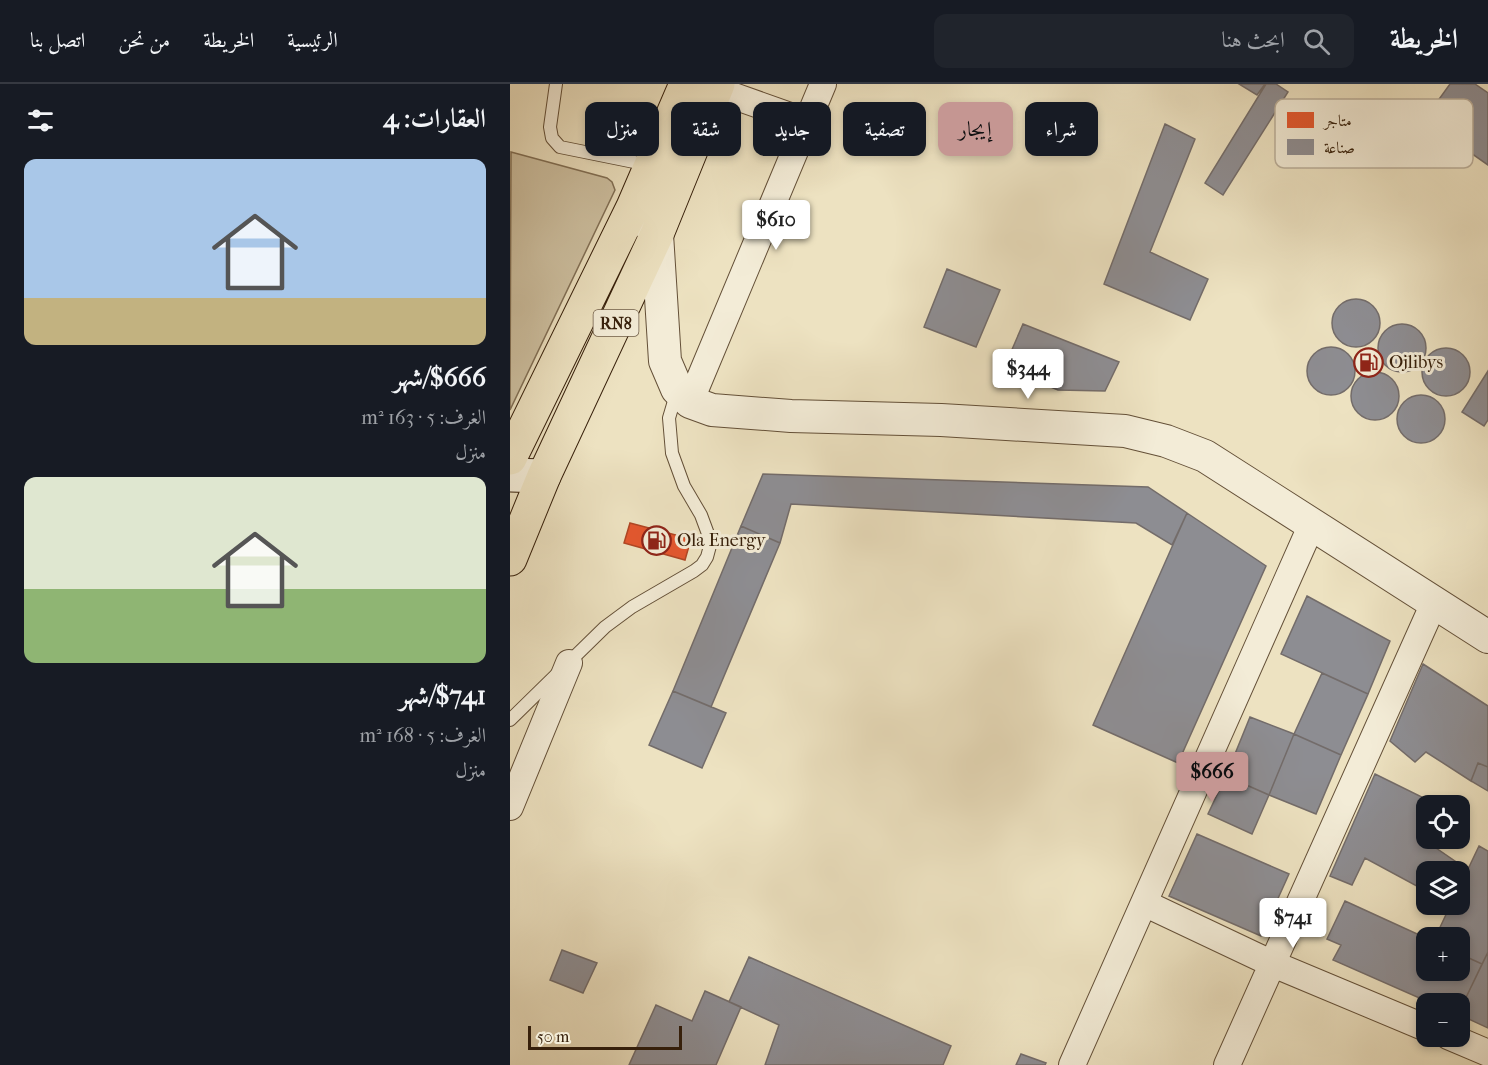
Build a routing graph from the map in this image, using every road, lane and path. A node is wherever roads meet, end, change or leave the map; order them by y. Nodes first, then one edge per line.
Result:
1 (556, 84) edge
2 (823, 84) edge
3 (705, 86) edge
4 (815, 102) edge
5 (753, 103) edge
6 (792, 156) edge
7 (666, 171) junction
8 (633, 207) junction
9 (657, 234) junction
10 (684, 395) junction
11 (510, 458) edge
12 (510, 475) edge
13 (544, 476) junction
14 (521, 505) edge
15 (1312, 524) junction
16 (510, 560) edge
17 (1434, 603) junction
18 (1488, 637) edge
19 (569, 663) junction
20 (510, 720) edge
21 (510, 807) edge
22 (1144, 903) junction
23 (1273, 964) junction
24 (1416, 1024) edge
25 (1470, 1045) edge
26 (1488, 1053) edge
27 (1072, 1065) edge
28 (1227, 1065) edge

1 - 7 lane
2 - 4 street
3 - 5 street
3 - 7 main road, RN8
6 - 10 street
7 - 8 main road, RN8
7 - 9 main road, RN8
8 - 9 street
8 - 11 main road, RN8
9 - 10 street
9 - 13 main road, RN8
10 - 15 street
10 - 19 lane
12 - 13 main road
13 - 14 main road, RN8
14 - 16 main road, RN8
15 - 17 street
15 - 22 street
17 - 18 street
17 - 23 street
19 - 20 lane
19 - 21 street
22 - 23 street
22 - 27 street
23 - 24 street
23 - 28 street
25 - 26 street

